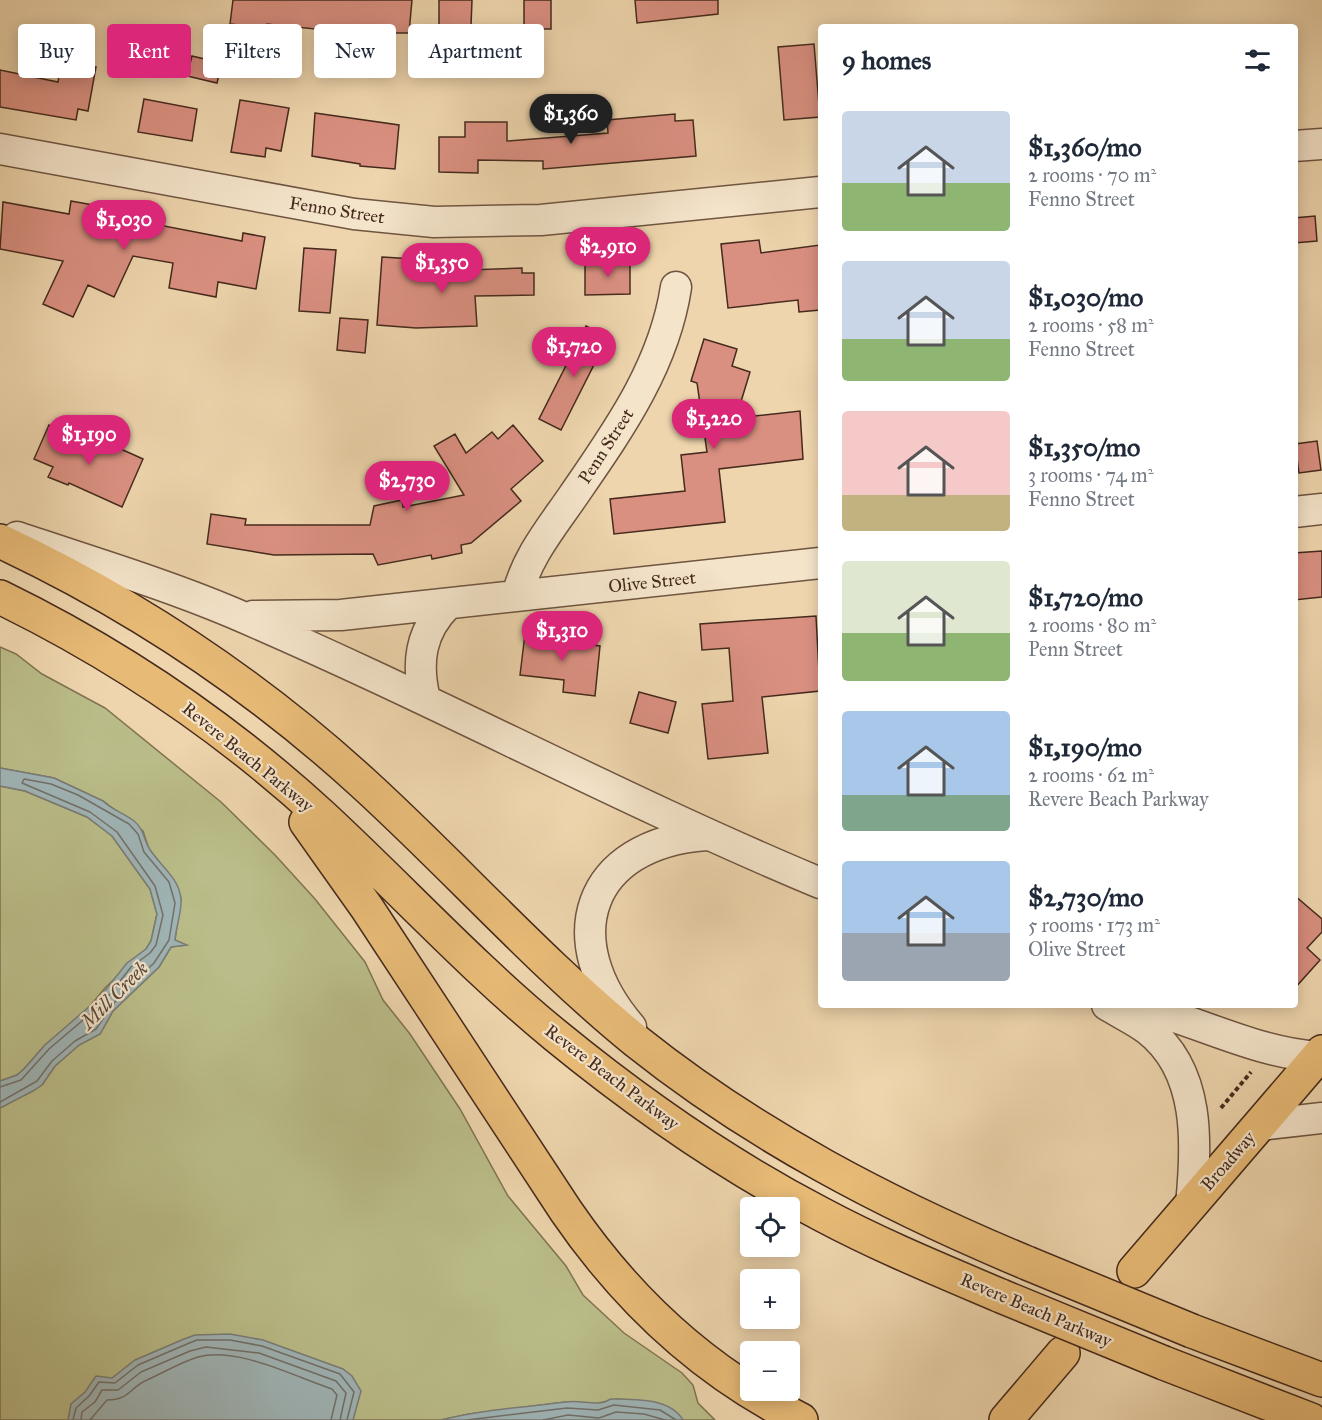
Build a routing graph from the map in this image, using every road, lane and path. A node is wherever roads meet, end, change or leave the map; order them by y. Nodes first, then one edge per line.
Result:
1 (1322, 144) edge
2 (1298, 146) edge
3 (0, 149) edge
4 (818, 192) edge
5 (676, 287) dead end
6 (1322, 509) edge
7 (1298, 512) edge
8 (0, 531) edge
9 (0, 541) edge
10 (818, 563) edge
11 (517, 596) junction
12 (1, 597) edge
13 (448, 604) junction
14 (230, 612) junction
15 (425, 699) junction
16 (247, 752) junction
17 (706, 835) junction
18 (818, 882) edge
19 (1112, 1008) edge
20 (1146, 1008) edge
21 (1320, 1055) edge
22 (657, 1056) junction
23 (1258, 1064) dead end
24 (1215, 1114) dead end
25 (1322, 1118) edge
26 (1259, 1125) junction
27 (1191, 1205) junction
28 (1134, 1270) dead end
29 (1063, 1353) dead end
30 (1322, 1380) edge
31 (1016, 1415) edge
32 (801, 1420) edge
33 (1311, 1420) edge

1 - 2 street
3 - 4 street, Fenno Street
5 - 11 street, Penn Street
6 - 7 street
8 - 14 street
9 - 22 main road
10 - 11 street, Olive Street
11 - 13 street, Olive Street
12 - 16 main road, Revere Beach Parkway
13 - 14 street, Olive Street
13 - 15 street
14 - 15 street
15 - 17 street
16 - 32 main road
16 - 33 main road, Revere Beach Parkway, bridge
17 - 18 street
17 - 22 street
19 - 27 street
20 - 21 street
21 - 26 main road, Broadway
22 - 30 main road, bridge
23 - 24 path
25 - 26 street
26 - 27 main road, Broadway
27 - 28 main road, Broadway
29 - 31 main road

